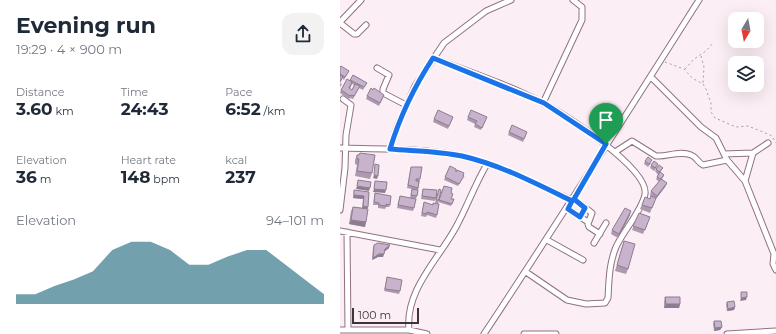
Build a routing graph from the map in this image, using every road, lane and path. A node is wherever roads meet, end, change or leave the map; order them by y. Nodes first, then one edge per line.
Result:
1 (361, 0) edge
2 (511, 0) edge
3 (573, 0) edge
4 (699, 0) edge
5 (340, 23) edge
6 (366, 25) dead end
7 (712, 42) dead end
8 (700, 56) junction
9 (433, 58) junction
10 (661, 59) junction
11 (377, 68) dead end
12 (684, 69) junction
13 (651, 77) junction
14 (703, 84) junction
15 (343, 99) dead end
16 (544, 103) junction
17 (406, 105) junction
18 (776, 142) edge
19 (768, 143) dead end
20 (606, 144) junction
21 (340, 148) edge
22 (346, 148) junction
23 (390, 149) junction
24 (615, 152) junction
25 (753, 153) junction
26 (724, 154) junction
27 (727, 160) junction
28 (487, 164) junction
29 (745, 181) junction
30 (573, 200) junction
31 (585, 208) junction
32 (568, 209) junction
33 (340, 210) edge
34 (580, 217) junction
35 (588, 222) junction
36 (606, 223) dead end
37 (340, 231) edge
38 (346, 232) junction
39 (600, 234) junction
40 (547, 240) junction
41 (594, 243) dead end
42 (440, 250) junction
43 (583, 260) dead end
44 (776, 270) edge
45 (526, 272) junction
46 (340, 330) edge
47 (348, 330) junction
48 (409, 330) junction
49 (776, 331) edge
50 (753, 333) edge
51 (427, 334) edge
52 (484, 334) edge
53 (524, 334) edge
54 (556, 334) edge
55 (727, 334) edge
56 (741, 334) edge

1 - 5 street
2 - 9 street
3 - 16 street
4 - 10 street
5 - 6 street
7 - 8 path
8 - 12 path
8 - 14 path
9 - 16 street
9 - 17 street
10 - 12 path
10 - 13 street
11 - 17 street
12 - 14 path
13 - 20 street
13 - 26 street
14 - 18 path
15 - 22 street
16 - 20 street
17 - 23 street
19 - 25 street
20 - 24 street
20 - 30 street
21 - 22 street
22 - 23 street
22 - 33 street
23 - 28 street
24 - 27 street
24 - 45 street
25 - 26 street
25 - 29 street
26 - 27 street
27 - 29 street
28 - 30 street
28 - 42 street
29 - 44 street
30 - 31 street
30 - 32 street
31 - 34 street
31 - 35 street
32 - 34 street
32 - 40 street
34 - 35 street
35 - 39 street
36 - 39 street
37 - 38 street
38 - 42 street
38 - 47 street
39 - 41 street
40 - 43 street
40 - 45 street
42 - 48 street
45 - 52 street
46 - 47 street
47 - 48 street
48 - 51 street
49 - 50 street
50 - 56 street
53 - 54 street
55 - 56 street

